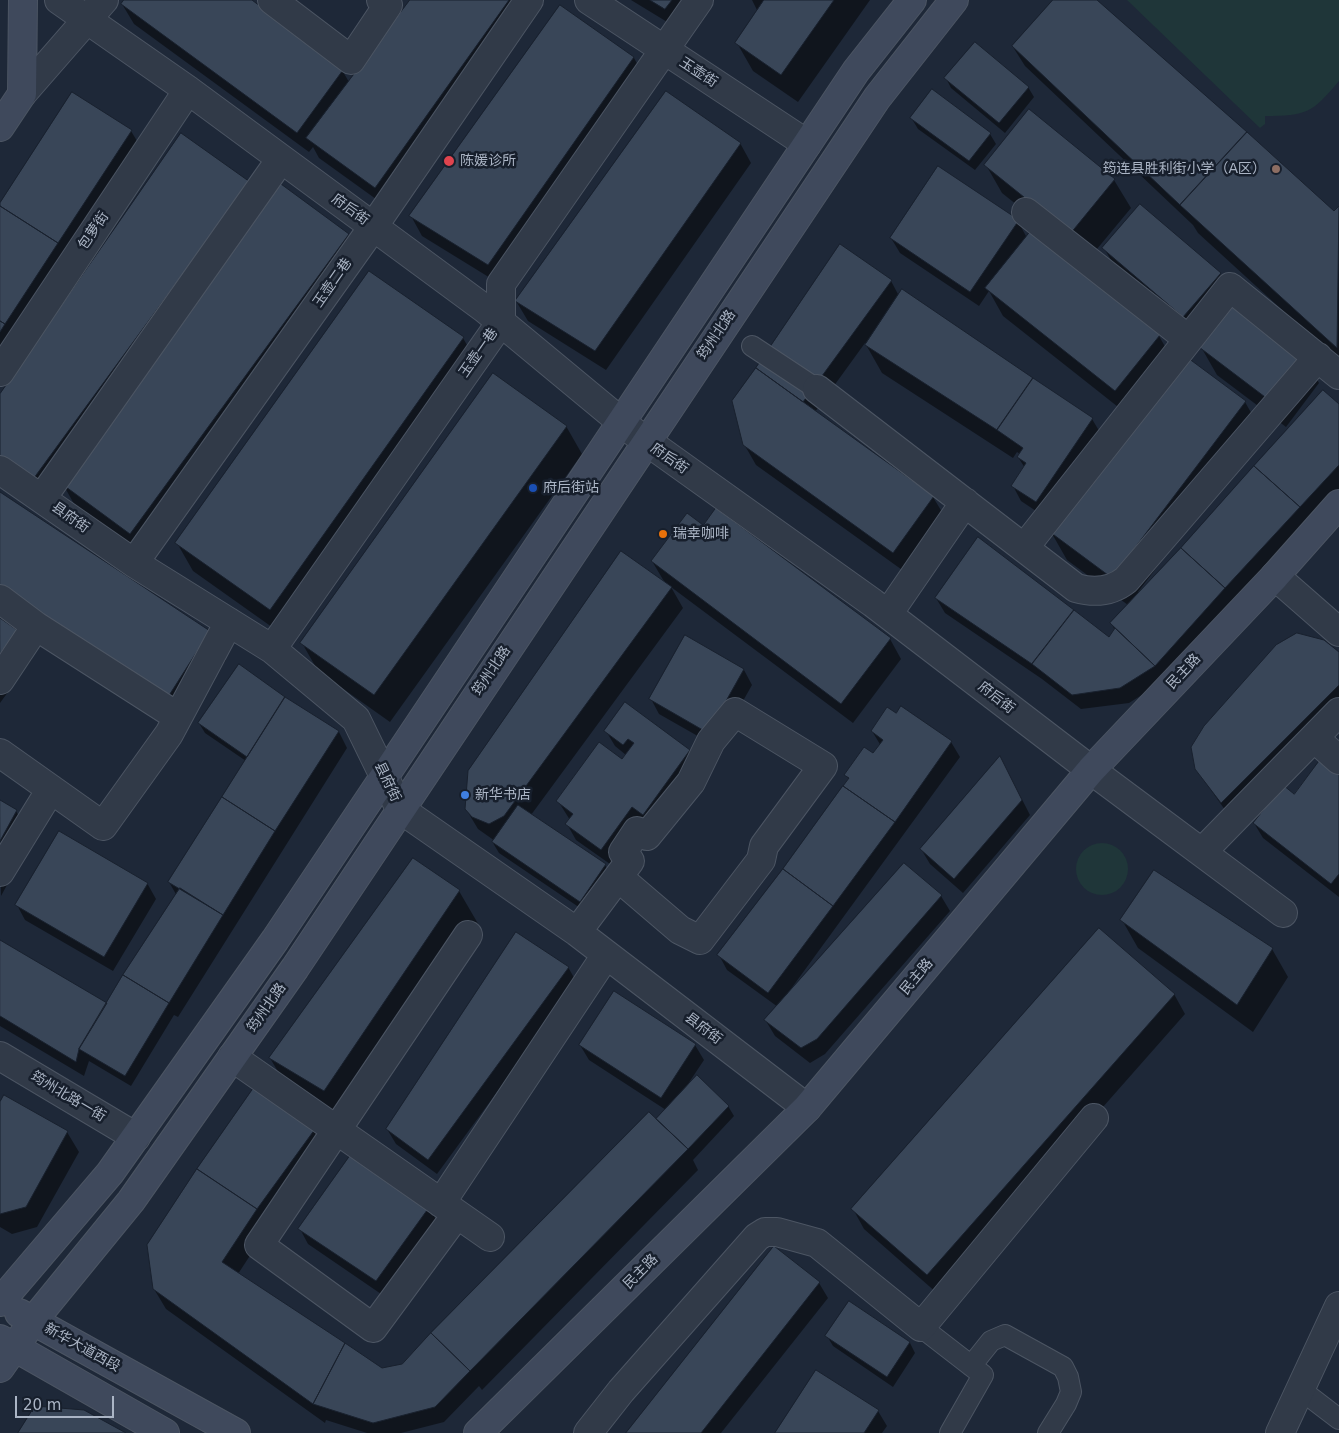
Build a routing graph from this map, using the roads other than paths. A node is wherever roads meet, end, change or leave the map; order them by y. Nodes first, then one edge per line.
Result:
1 (23, 0) edge
2 (59, 0) edge
3 (272, 0) edge
4 (529, 0) edge
5 (589, 0) edge
6 (699, 0) edge
7 (912, 0) edge
8 (954, 0) edge
9 (387, 2) edge
10 (95, 10) edge
11 (664, 50) junction
12 (188, 90) junction
13 (22, 94) junction
14 (0, 127) edge
15 (807, 144) junction
16 (281, 159) junction
17 (1026, 212) dead end
18 (373, 227) junction
19 (501, 322) junction
20 (1188, 339) junction
21 (752, 346) dead end
22 (1318, 357) junction
23 (0, 372) edge
24 (1339, 375) edge
25 (816, 389) joint
26 (619, 422) junction
27 (645, 442) junction
28 (0, 470) edge
29 (42, 498) junction
30 (965, 502) junction
31 (1339, 504) edge
32 (1024, 548) junction
33 (134, 563) junction
34 (1275, 576) junction
35 (0, 599) edge
36 (888, 614) junction
37 (228, 622) junction
38 (36, 626) junction
39 (1339, 632) edge
40 (272, 648) junction
41 (0, 680) edge
42 (1339, 712) edge
43 (178, 717) junction
44 (1314, 738) junction
45 (0, 753) edge
46 (1339, 760) edge
47 (1091, 770) junction
48 (384, 775) junction
49 (51, 789) junction
50 (400, 810) junction
51 (1202, 852) junction
52 (0, 872) edge
53 (618, 877) junction
54 (1283, 913) dead end
55 (576, 932) junction
56 (468, 935) dead end
57 (606, 954) junction
58 (0, 1056) edge
59 (232, 1057) junction
60 (807, 1108) junction
61 (1094, 1118) dead end
62 (336, 1128) junction
63 (136, 1137) junction
64 (449, 1208) junction
65 (490, 1237) dead end
66 (0, 1302) edge
67 (1339, 1306) edge
68 (921, 1328) junction
69 (14, 1343) edge
70 (971, 1366) junction
71 (1301, 1390) junction
72 (1339, 1419) edge
73 (165, 1433) edge
74 (236, 1433) edge
75 (478, 1433) edge
76 (588, 1433) edge
77 (950, 1433) edge
78 (1048, 1433) edge
79 (1280, 1433) edge

1 - 13 main road
2 - 10 street, 府后街
3 - 9 street
4 - 18 street, 玉壶二巷
5 - 11 street, 玉壶街
6 - 11 street, 玉壶一巷
7 - 15 main road
8 - 27 main road, 筠州北路
10 - 12 street, 府后街
10 - 13 street
11 - 15 street, 玉壶街
11 - 19 street, 玉壶一巷
12 - 16 street, 府后街
12 - 23 street, 包萝街
13 - 14 main road
15 - 26 main road
16 - 18 street, 府后街
16 - 29 street
17 - 20 street
18 - 19 street, 府后街
18 - 33 street, 玉壶二巷
19 - 26 street, 府后街
19 - 40 street, 玉壶一巷
20 - 22 street
20 - 32 street
21 - 25 lane
22 - 24 street
22 - 32 street
25 - 30 street
26 - 27 street, 府后街
26 - 48 main road
27 - 36 street, 府后街
27 - 50 main road, 筠州北路
28 - 29 street, 县府街
29 - 33 street, 县府街
30 - 32 street
30 - 36 street
31 - 34 main road, 民主路
33 - 37 street, 县府街
34 - 39 street
34 - 47 main road, 民主路
35 - 38 street
36 - 47 street, 府后街
37 - 40 street, 县府街
37 - 43 street
38 - 41 street
38 - 43 street
40 - 48 street, 县府街
42 - 44 street
43 - 49 street
44 - 46 street
44 - 51 street
45 - 49 street
47 - 51 street, 府后街
47 - 60 main road, 民主路
48 - 50 street, 县府街
48 - 63 main road
49 - 52 street
50 - 55 street, 县府街
50 - 59 main road, 筠州北路
51 - 54 street, 府后街
53 - 53 street
53 - 55 street
55 - 57 street, 县府街
56 - 62 street
57 - 60 street, 县府街
57 - 64 street
58 - 63 street, 筠州北路一街
59 - 62 street
59 - 69 main road, 筠州北路
60 - 75 main road, 民主路
61 - 68 street
62 - 64 street
62 - 64 street
63 - 66 main road
64 - 65 street
66 - 69 main road
67 - 71 street
68 - 70 lane
68 - 76 street
69 - 73 main road
69 - 74 main road, 新华大道西段
70 - 77 lane
70 - 78 lane
71 - 72 lane
71 - 79 street

